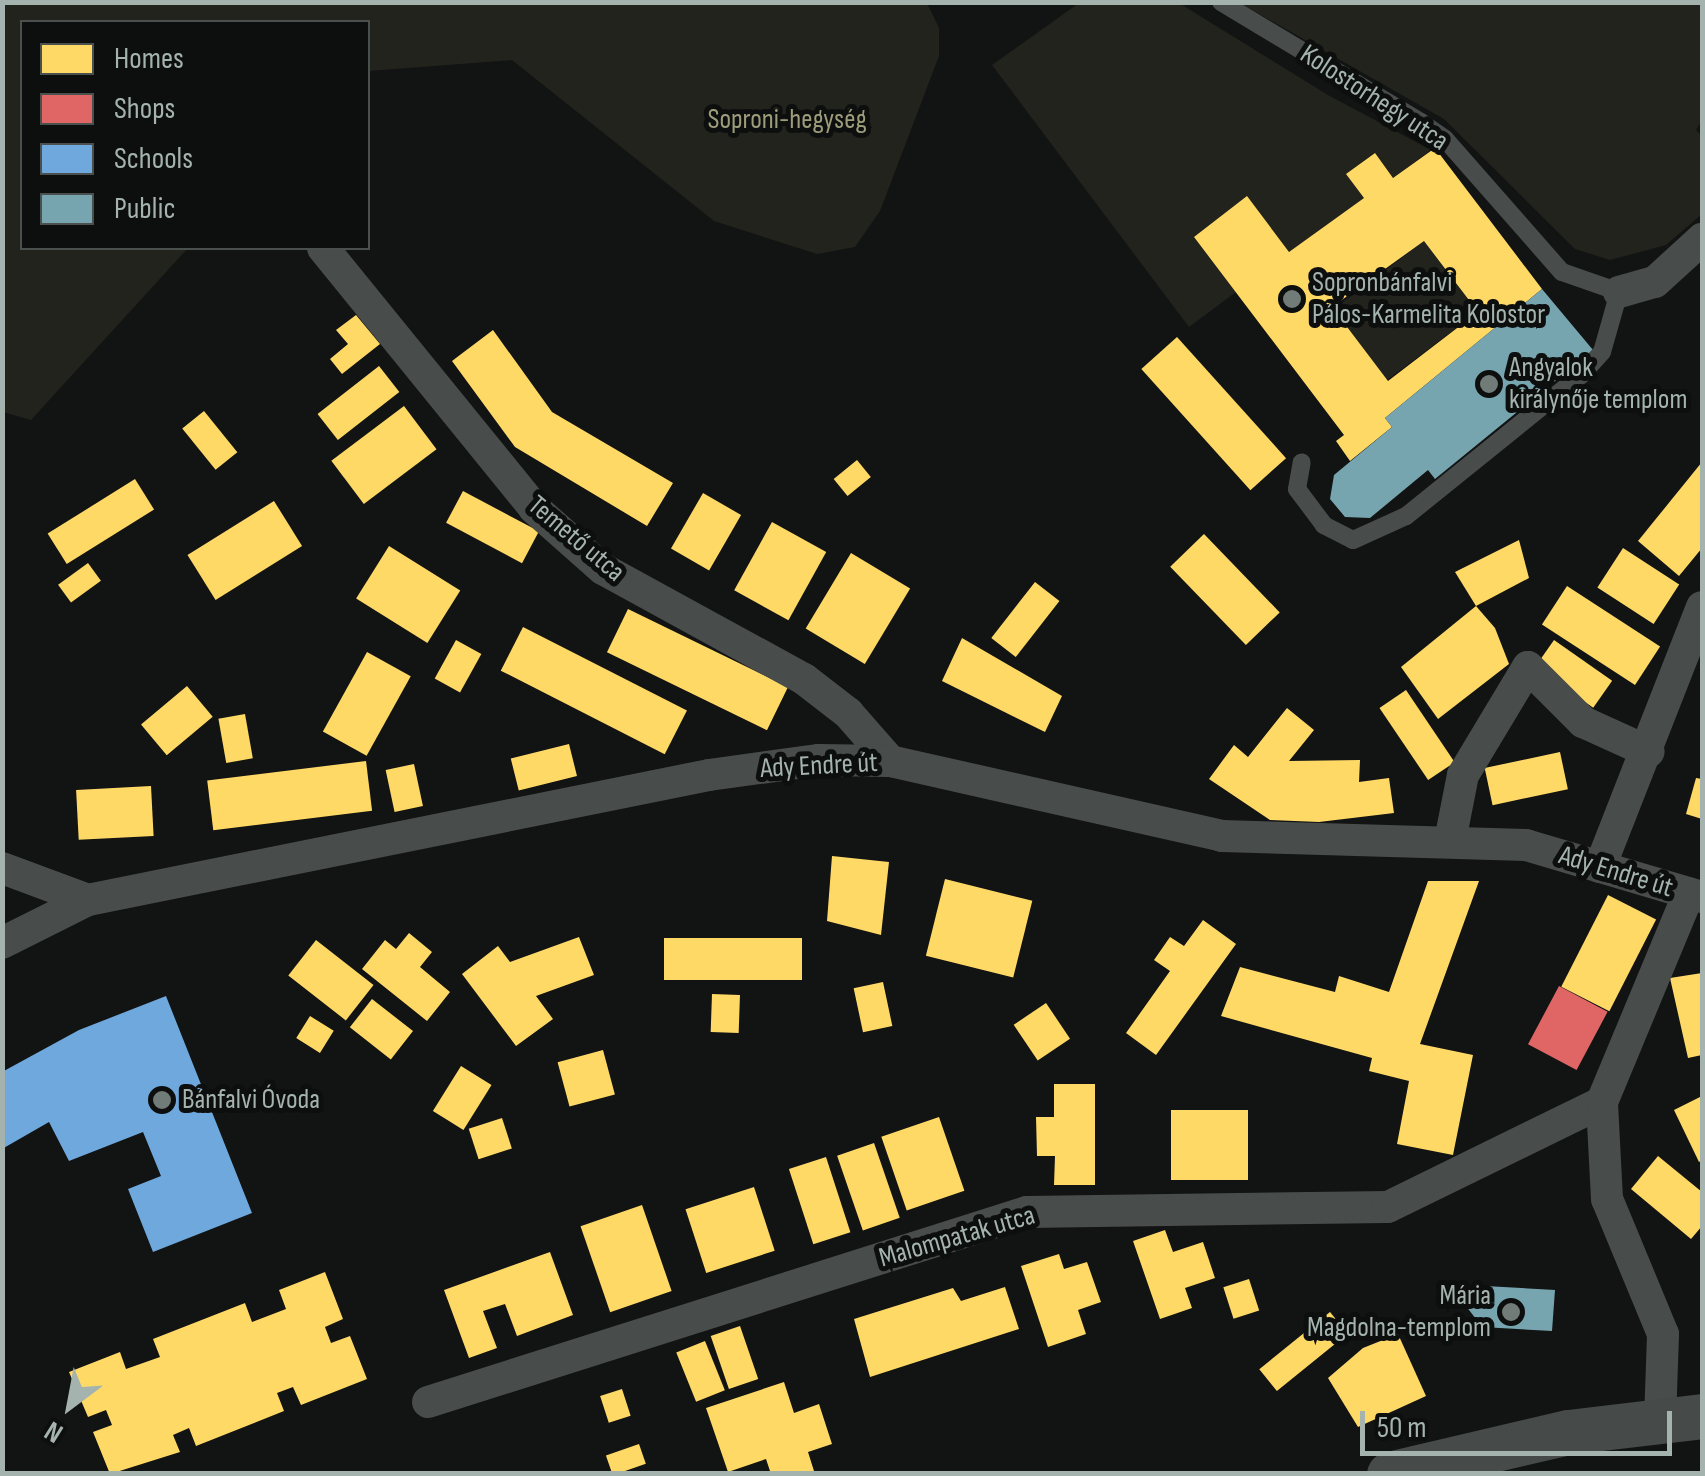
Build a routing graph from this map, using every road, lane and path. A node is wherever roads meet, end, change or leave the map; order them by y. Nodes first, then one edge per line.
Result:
1 (1222, 2) edge
2 (1702, 239) edge
3 (325, 250) edge
4 (1619, 292) junction
5 (1302, 462) dead end
6 (1702, 606) edge
7 (1649, 752) junction
8 (890, 761) junction
9 (1450, 840) junction
10 (1600, 867) junction
11 (2, 868) edge
12 (1696, 895) edge
13 (88, 900) junction
14 (2, 942) edge
15 (1602, 1102) junction
16 (428, 1402) dead end
17 (1681, 1418) edge
18 (1389, 1474) edge

1 - 4 lane, Kolostorhegy utca
2 - 4 street
3 - 8 street, Temető utca
4 - 5 lane
6 - 7 street
7 - 9 street
7 - 10 street
8 - 9 street, Ady Endre út
8 - 13 street, Ady Endre út
9 - 10 street, Ady Endre út
10 - 12 street, Ady Endre út
11 - 13 street
12 - 15 street
13 - 14 street, Ady Endre út
15 - 16 street, Malompatak utca
15 - 17 street
17 - 18 street

